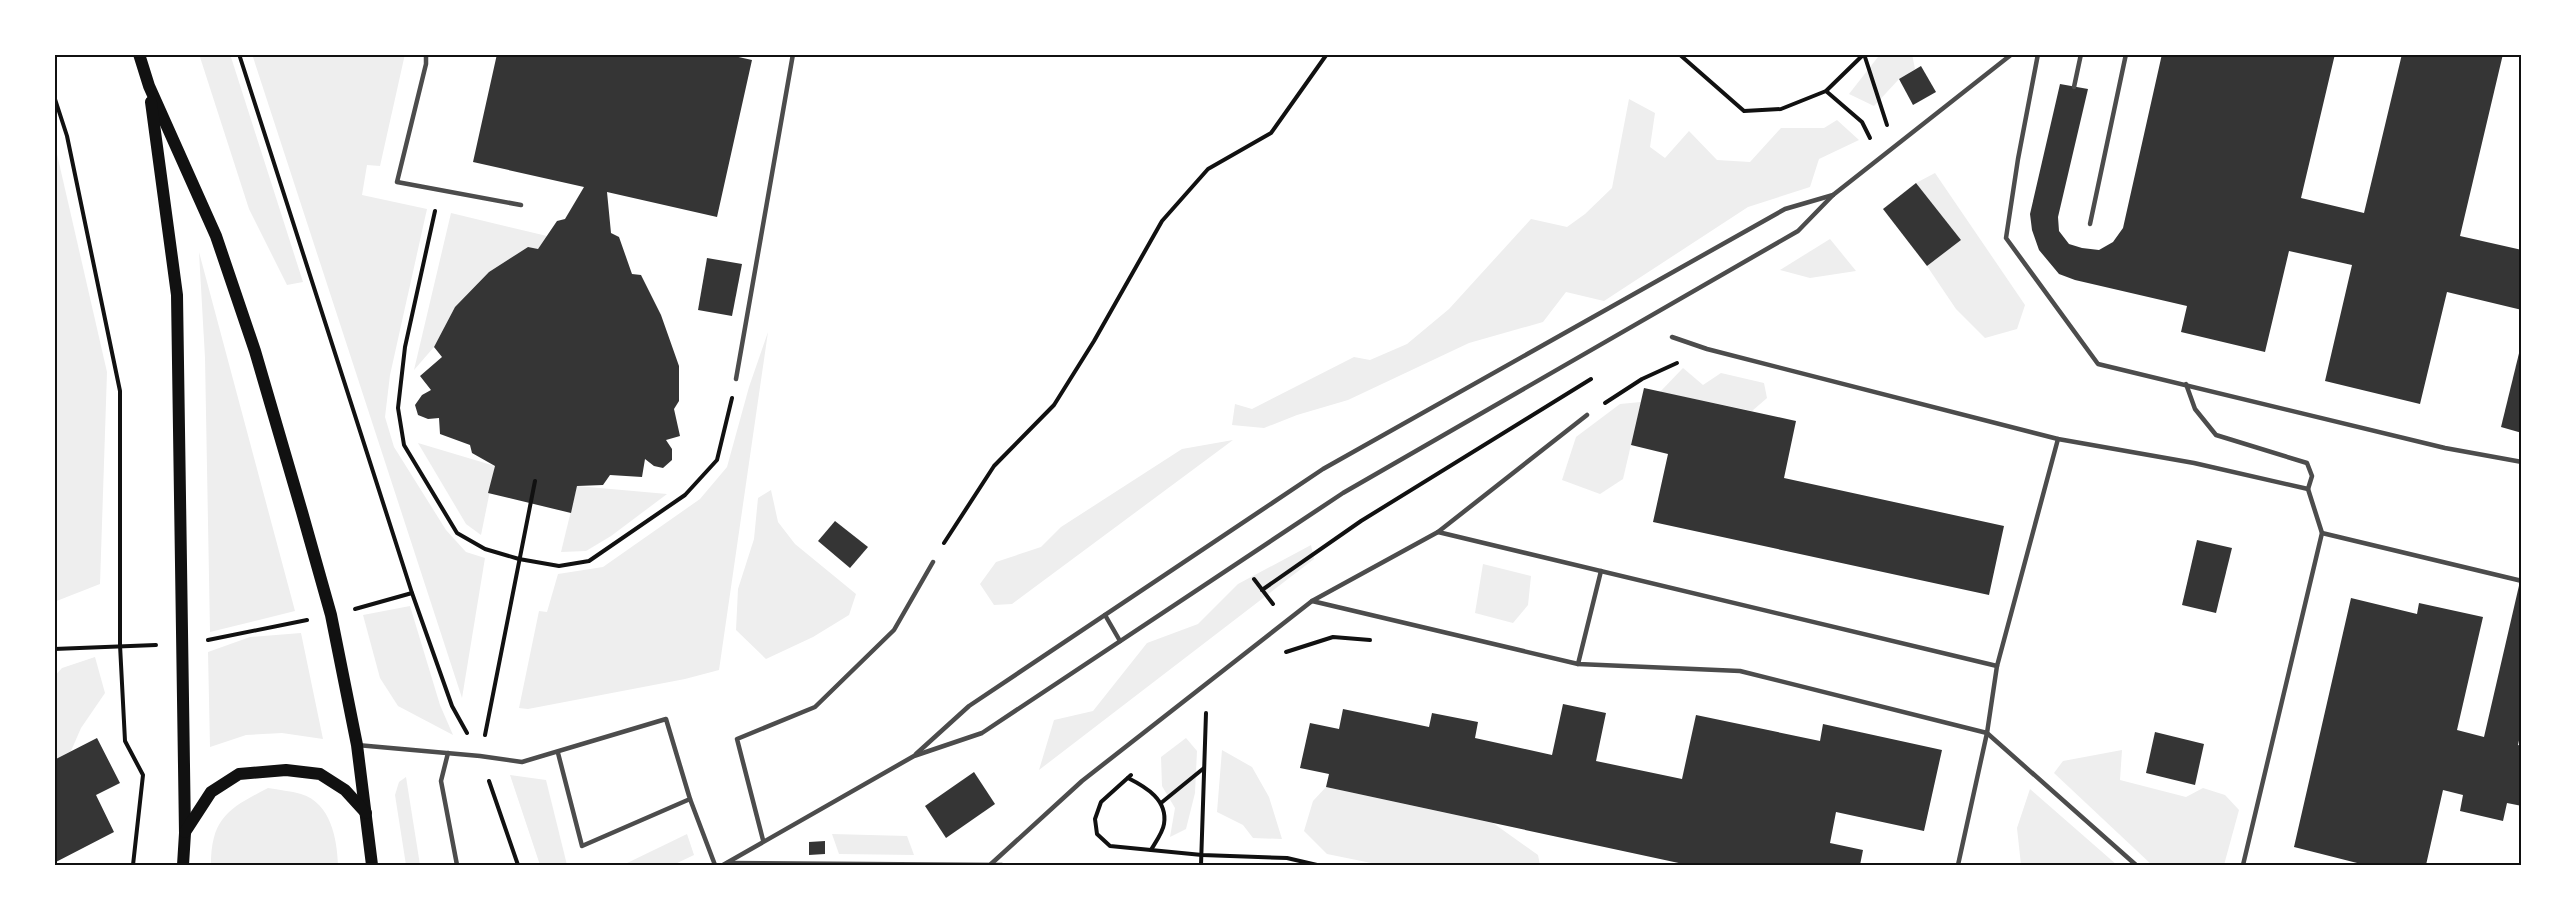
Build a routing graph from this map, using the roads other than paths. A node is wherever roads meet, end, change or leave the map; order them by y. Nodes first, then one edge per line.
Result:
1 (139, 54) edge
2 (426, 54) edge
3 (793, 54) edge
4 (2012, 54) edge
5 (2038, 54) edge
6 (2081, 54) edge
7 (2126, 54) edge
8 (149, 86) junction
9 (2074, 87) dead end
10 (1833, 195) junction
11 (521, 205) dead end
12 (2090, 224) dead end
13 (1672, 338) dead end
14 (736, 379) road end
15 (2186, 384) junction
16 (1587, 415) road end
17 (2058, 439) junction
18 (2522, 462) edge
19 (2308, 489) junction
20 (1438, 532) junction
21 (2322, 533) junction
22 (933, 562) road end
23 (1601, 571) junction
24 (2522, 581) edge
25 (1312, 601) junction
26 (1105, 615) junction
27 (1120, 641) junction
28 (1578, 664) junction
29 (1997, 666) junction
30 (1987, 733) junction
31 (357, 745) junction
32 (448, 753) junction
33 (558, 753) junction
34 (914, 756) junction
35 (690, 799) junction
36 (366, 813) junction
37 (184, 833) junction
38 (764, 840) junction
39 (725, 864) edge
40 (991, 864) edge
41 (183, 865) edge
42 (372, 865) edge
43 (457, 865) edge
44 (715, 865) edge
45 (1002, 865) edge
46 (1958, 865) edge
47 (2136, 865) edge
48 (2243, 865) edge

1 - 8 main road
2 - 11 lane
3 - 14 lane
4 - 10 lane
5 - 15 lane
6 - 9 lane
7 - 12 lane
8 - 31 main road
8 - 37 main road
10 - 26 lane
10 - 27 lane
13 - 17 lane
15 - 18 lane
15 - 19 lane
16 - 20 lane
17 - 19 lane
17 - 29 lane
19 - 21 lane
20 - 23 lane
20 - 25 lane
21 - 24 lane
21 - 48 lane
22 - 38 lane
23 - 28 lane
23 - 29 lane
25 - 28 lane
25 - 40 lane
26 - 27 lane
26 - 34 lane
27 - 34 lane
28 - 30 lane
29 - 30 lane
30 - 46 lane
30 - 47 lane
31 - 32 lane
31 - 36 main road
32 - 33 lane
32 - 43 lane
33 - 35 lane
33 - 35 lane
34 - 38 lane
35 - 44 lane
36 - 37 main road
36 - 42 main road
37 - 41 main road
38 - 39 lane
39 - 40 lane
40 - 45 lane

